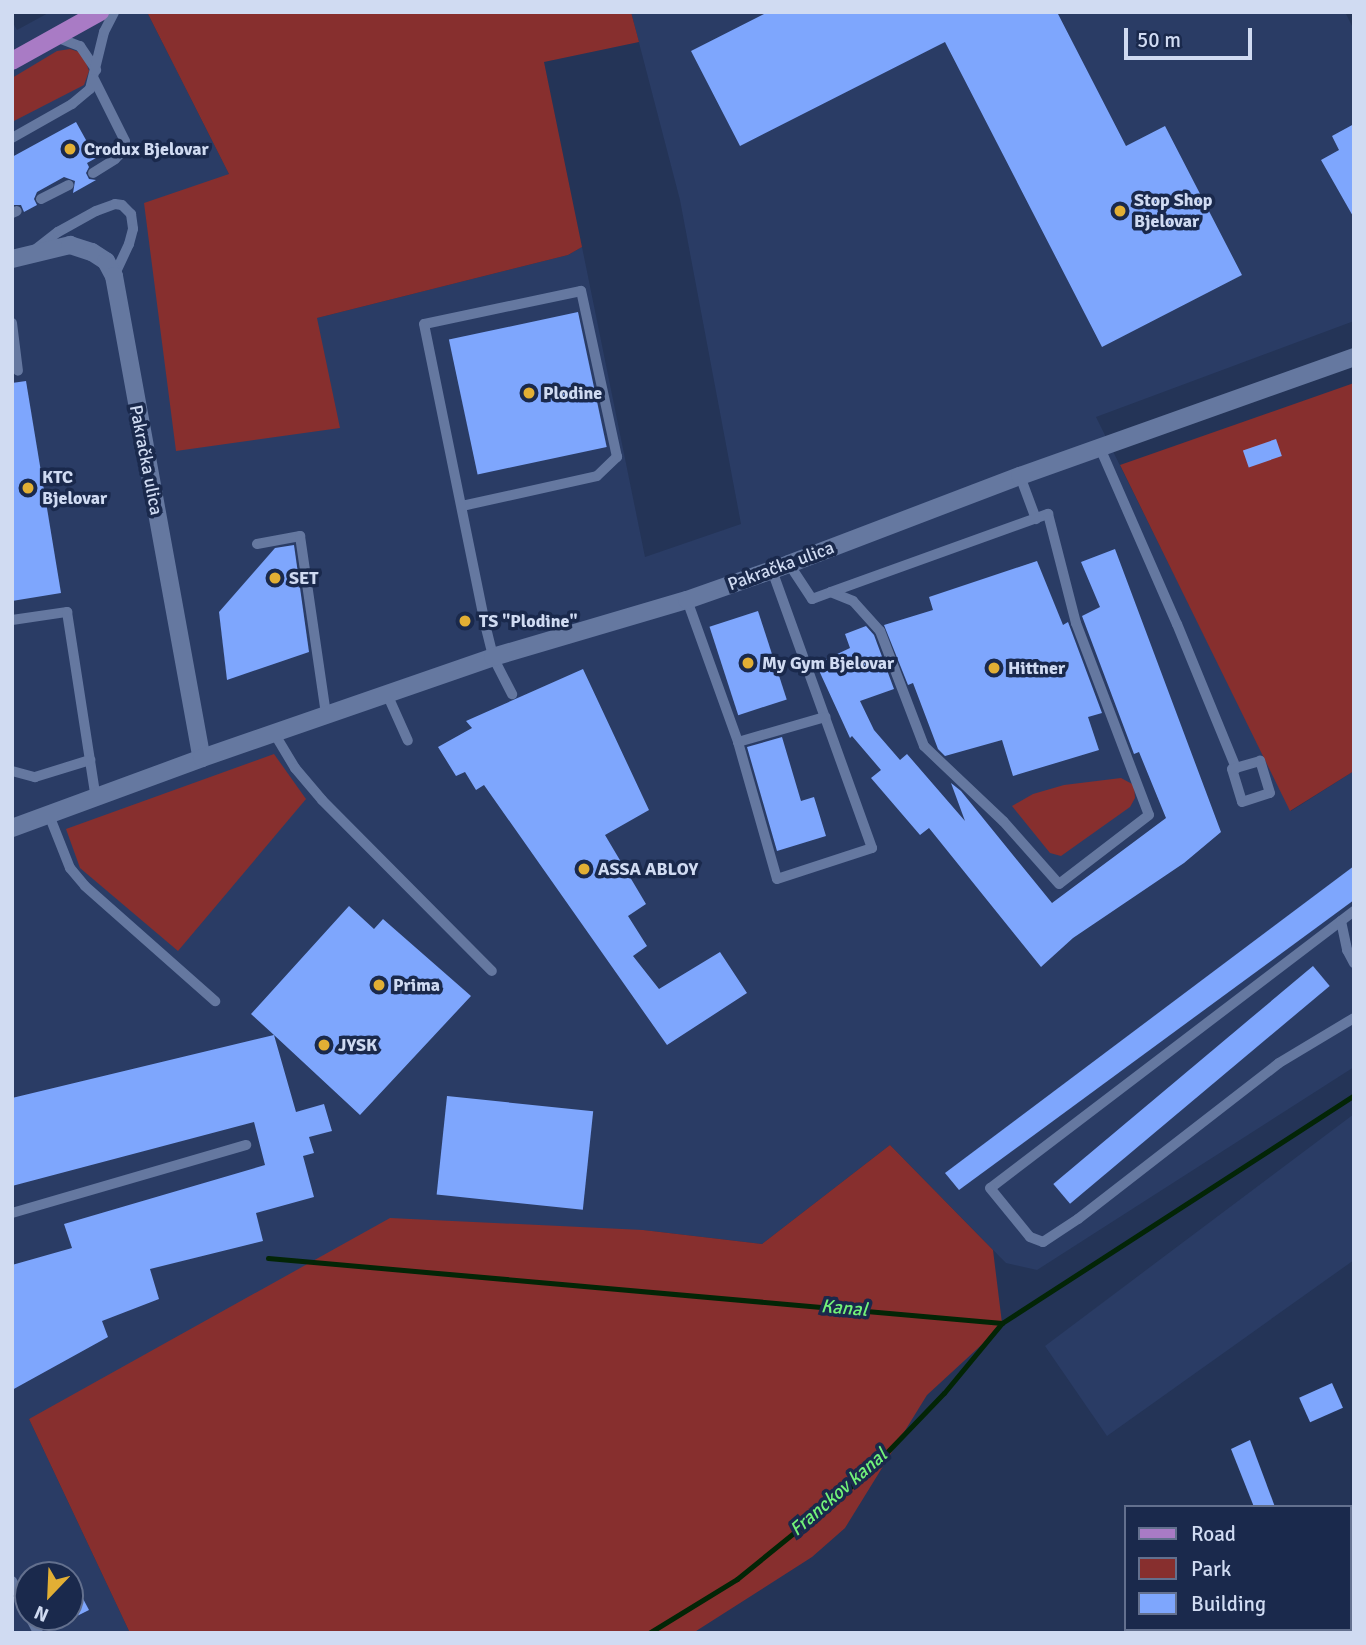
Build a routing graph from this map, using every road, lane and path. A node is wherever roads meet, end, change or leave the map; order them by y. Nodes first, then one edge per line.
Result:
1 (100, 12) edge
2 (114, 12) edge
3 (55, 36) junction
4 (12, 61) edge
5 (95, 75) junction
6 (12, 138) edge
7 (93, 173) dead end
8 (69, 185) dead end
9 (41, 199) dead end
10 (33, 252) junction
11 (12, 259) edge
12 (114, 276) junction
13 (12, 323) edge
14 (1354, 357) edge
15 (18, 370) dead end
16 (1100, 448) junction
17 (1020, 476) junction
18 (462, 506) junction
19 (1036, 519) junction
20 (257, 544) dead end
21 (780, 567) junction
22 (831, 592) junction
23 (687, 600) junction
24 (12, 620) edge
25 (493, 657) junction
26 (387, 694) junction
27 (512, 694) dead end
28 (326, 715) junction
29 (825, 717) junction
30 (274, 733) junction
31 (408, 741) dead end
32 (738, 742) junction
33 (202, 758) junction
34 (90, 760) junction
35 (1236, 768) junction
36 (12, 771) edge
37 (96, 799) junction
38 (48, 815) junction
39 (12, 828) edge
40 (1354, 911) edge
41 (1341, 921) junction
42 (1354, 963) edge
43 (492, 971) dead end
44 (215, 1001) dead end
45 (1354, 1018) edge
46 (246, 1145) dead end
47 (12, 1213) edge

1 - 3 main road
2 - 5 lane
3 - 4 main road
3 - 5 lane
5 - 6 lane
5 - 7 lane
8 - 9 lane
10 - 11 street
10 - 12 street
10 - 12 lane
12 - 33 street, Pakračka ulica
13 - 15 lane
14 - 16 street, Pakračka ulica
16 - 17 street, Pakračka ulica
16 - 35 lane
17 - 19 lane
17 - 21 street, Pakračka ulica
18 - 18 lane
18 - 25 lane
19 - 22 lane
19 - 22 lane
20 - 28 lane
21 - 22 lane
21 - 23 street, Pakračka ulica
21 - 29 lane
23 - 25 street, Pakračka ulica
23 - 32 lane
24 - 34 lane
25 - 26 street, Pakračka ulica
25 - 27 lane
26 - 28 street, Pakračka ulica
26 - 31 lane
28 - 30 street, Pakračka ulica
29 - 32 lane
29 - 32 lane
30 - 33 street, Pakračka ulica
30 - 43 lane
33 - 37 street, Pakračka ulica
34 - 36 lane
34 - 37 lane
35 - 35 lane
37 - 38 street, Pakračka ulica
38 - 39 street, Pakračka ulica
38 - 44 lane
40 - 41 lane
41 - 42 lane
41 - 45 lane
46 - 47 lane

